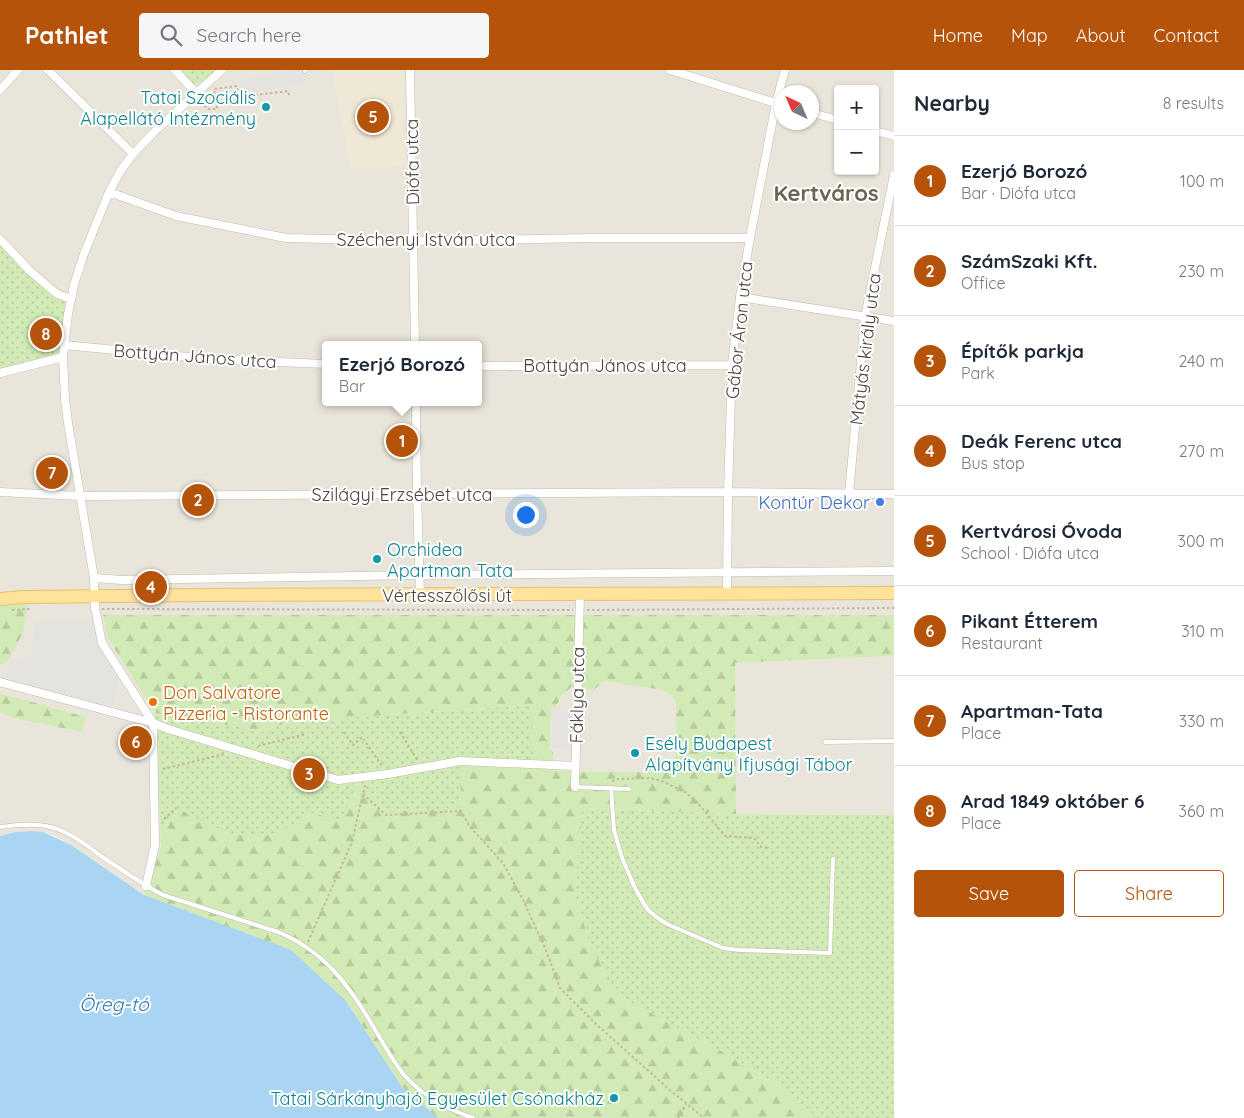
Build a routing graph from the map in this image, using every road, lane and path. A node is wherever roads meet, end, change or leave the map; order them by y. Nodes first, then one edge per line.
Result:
1 (18, 70) edge
2 (48, 70) edge
3 (175, 70) edge
4 (222, 70) edge
5 (410, 70) edge
6 (670, 70) edge
7 (786, 70) edge
8 (783, 85) edge
9 (0, 90) edge
10 (195, 94) junction
11 (288, 95) dead end
12 (774, 102) edge
13 (819, 115) edge
14 (834, 119) edge
15 (774, 127) edge
16 (879, 132) edge
17 (894, 136) edge
18 (133, 154) junction
19 (894, 175) edge
20 (109, 192) junction
21 (750, 238) junction
22 (0, 239) edge
23 (414, 241) junction
24 (740, 297) junction
25 (71, 299) junction
26 (865, 317) junction
27 (894, 321) edge
28 (65, 336) junction
29 (415, 341) edge
30 (64, 346) junction
31 (63, 358) junction
32 (49, 360) junction
33 (322, 364) edge
34 (732, 365) junction
35 (482, 366) edge
36 (0, 374) edge
37 (416, 406) edge
38 (0, 492) edge
39 (728, 492) junction
40 (417, 494) junction
41 (849, 494) junction
42 (894, 494) edge
43 (80, 496) junction
44 (894, 571) edge
45 (728, 572) junction
46 (419, 575) junction
47 (94, 578) junction
48 (727, 593) junction
49 (894, 593) edge
50 (580, 594) junction
51 (420, 595) junction
52 (0, 599) edge
53 (95, 603) junction
54 (894, 608) edge
55 (35, 609) dead end
56 (9, 610) dead end
57 (579, 610) junction
58 (0, 682) edge
59 (153, 723) junction
60 (344, 732) dead end
61 (400, 732) dead end
62 (894, 741) edge
63 (824, 742) dead end
64 (575, 766) junction
65 (422, 767) junction
66 (388, 774) junction
67 (366, 776) junction
68 (574, 787) joint
69 (602, 788) junction
70 (611, 788) junction
71 (629, 789) dead end
72 (363, 794) junction
73 (176, 808) dead end
74 (0, 827) edge
75 (155, 828) junction
76 (768, 848) dead end
77 (833, 859) dead end
78 (146, 886) junction
79 (306, 947) junction
80 (686, 1104) junction
81 (473, 1118) edge
82 (678, 1118) edge
83 (704, 1118) edge

1 - 9 street
2 - 18 street
3 - 10 street
4 - 10 street
5 - 23 street, Diófa utca
6 - 12 street
7 - 8 street, Gábor Áron utca
10 - 11 path
10 - 18 street
13 - 14 street
15 - 21 street, Gábor Áron utca
16 - 17 street
18 - 20 street
19 - 26 street, Mátyás király utca
20 - 23 street, Széchenyi István utca
20 - 25 street
21 - 23 street, Széchenyi István utca
21 - 24 street, Gábor Áron utca
22 - 25 street
23 - 29 street, Diófa utca
24 - 26 street
24 - 34 street, Gábor Áron utca
25 - 28 street
26 - 27 street
26 - 41 street, Mátyás király utca
28 - 30 street
28 - 32 path
30 - 31 street
30 - 33 street, Bottyán János utca
31 - 32 street
31 - 43 street
32 - 36 street
34 - 35 street, Bottyán János utca
34 - 39 street, Gábor Áron utca
37 - 40 street
38 - 43 street, Szilágyi Erzsébet utca
39 - 40 street, Szilágyi Erzsébet utca
39 - 41 street, Szilágyi Erzsébet utca
39 - 45 street, Gábor Áron utca
40 - 43 street, Szilágyi Erzsébet utca
40 - 46 street
41 - 42 street, Szilágyi Erzsébet utca
43 - 47 street
44 - 45 street, Vértesszőlősi út
45 - 46 street, Vértesszőlősi út
45 - 48 street, Gábor Áron utca
46 - 47 street, Vértesszőlősi út
46 - 51 street
47 - 53 street
48 - 49 main road, Vértesszőlősi út
48 - 50 main road, Vértesszőlősi út
50 - 51 main road, Vértesszőlősi út
50 - 57 street, Fáklya utca
51 - 53 main road, Vértesszőlősi út
52 - 53 main road, Vértesszőlősi út
53 - 57 path
53 - 59 street
54 - 57 path
55 - 56 path
57 - 64 street, Fáklya utca
58 - 59 street
59 - 67 street
59 - 75 street
60 - 66 path
61 - 65 path
62 - 63 lane
64 - 65 street
64 - 68 street, Fáklya utca
65 - 66 street
66 - 67 street
67 - 72 path
68 - 69 lane, Fáklya utca
69 - 70 lane, Fáklya utca
69 - 76 path
70 - 71 lane, Fáklya utca
70 - 77 lane
72 - 79 path
72 - 80 path
73 - 75 path
74 - 78 lane
75 - 78 street
78 - 79 lane
79 - 81 lane
80 - 82 path
80 - 83 path

